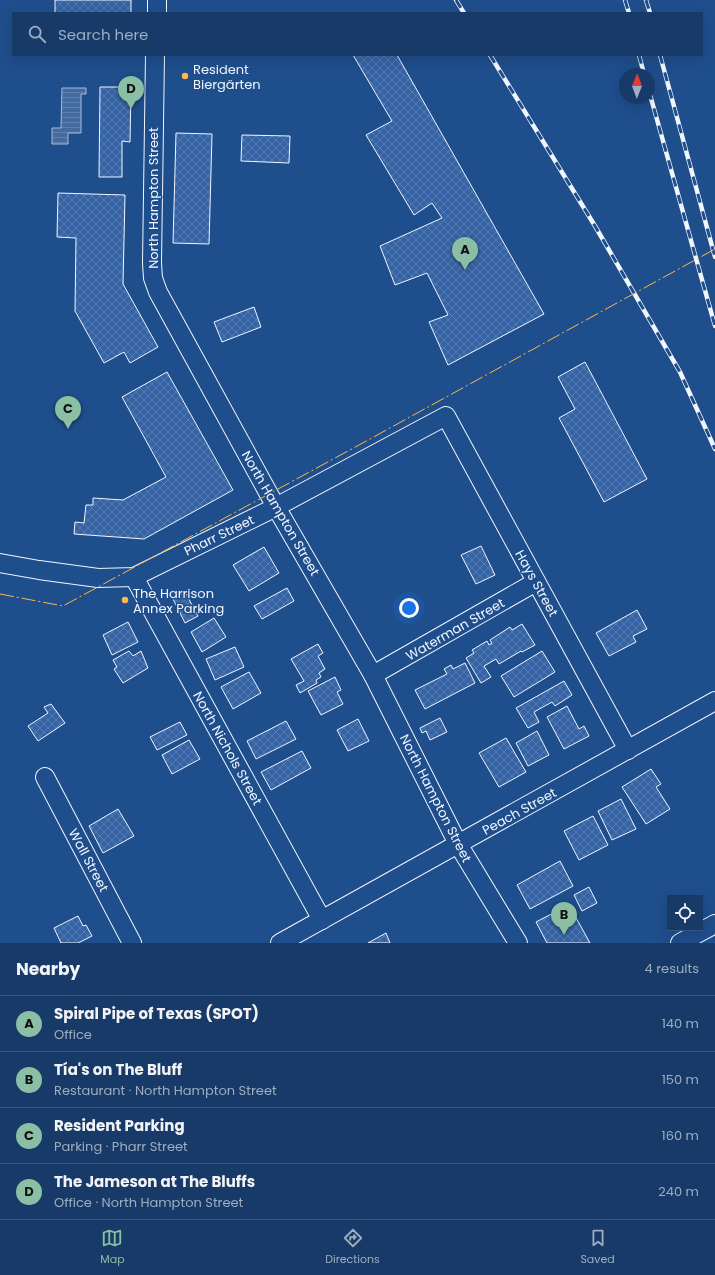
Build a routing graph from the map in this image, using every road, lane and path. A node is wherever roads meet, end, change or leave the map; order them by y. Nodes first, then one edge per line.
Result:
1 (157, 0) edge
2 (157, 12) edge
3 (155, 56) edge
4 (446, 416) joint
5 (276, 507) junction
6 (0, 563) edge
7 (134, 577) junction
8 (536, 582) junction
9 (373, 675) junction
10 (715, 701) edge
11 (628, 750) junction
12 (45, 777) dead end
13 (458, 844) junction
14 (322, 920) junction
15 (715, 924) edge
16 (132, 943) edge
17 (280, 943) edge
18 (518, 943) edge
19 (680, 943) edge

1 - 2 street
3 - 5 street, North Hampton Street
4 - 5 street, Pharr Street
4 - 8 street, Hays Street
5 - 7 street, Pharr Street
5 - 9 street, North Hampton Street
6 - 7 street, Pharr Street
7 - 14 street, North Nichols Street
8 - 9 street, Waterman Street
8 - 11 street, Hays Street
9 - 13 street, North Hampton Street
10 - 11 street, Peach Street
11 - 13 street, Peach Street
12 - 16 street, Wall Street
13 - 14 street, Peach Street
13 - 18 street, North Hampton Street
14 - 17 street, Peach Street
15 - 19 street

